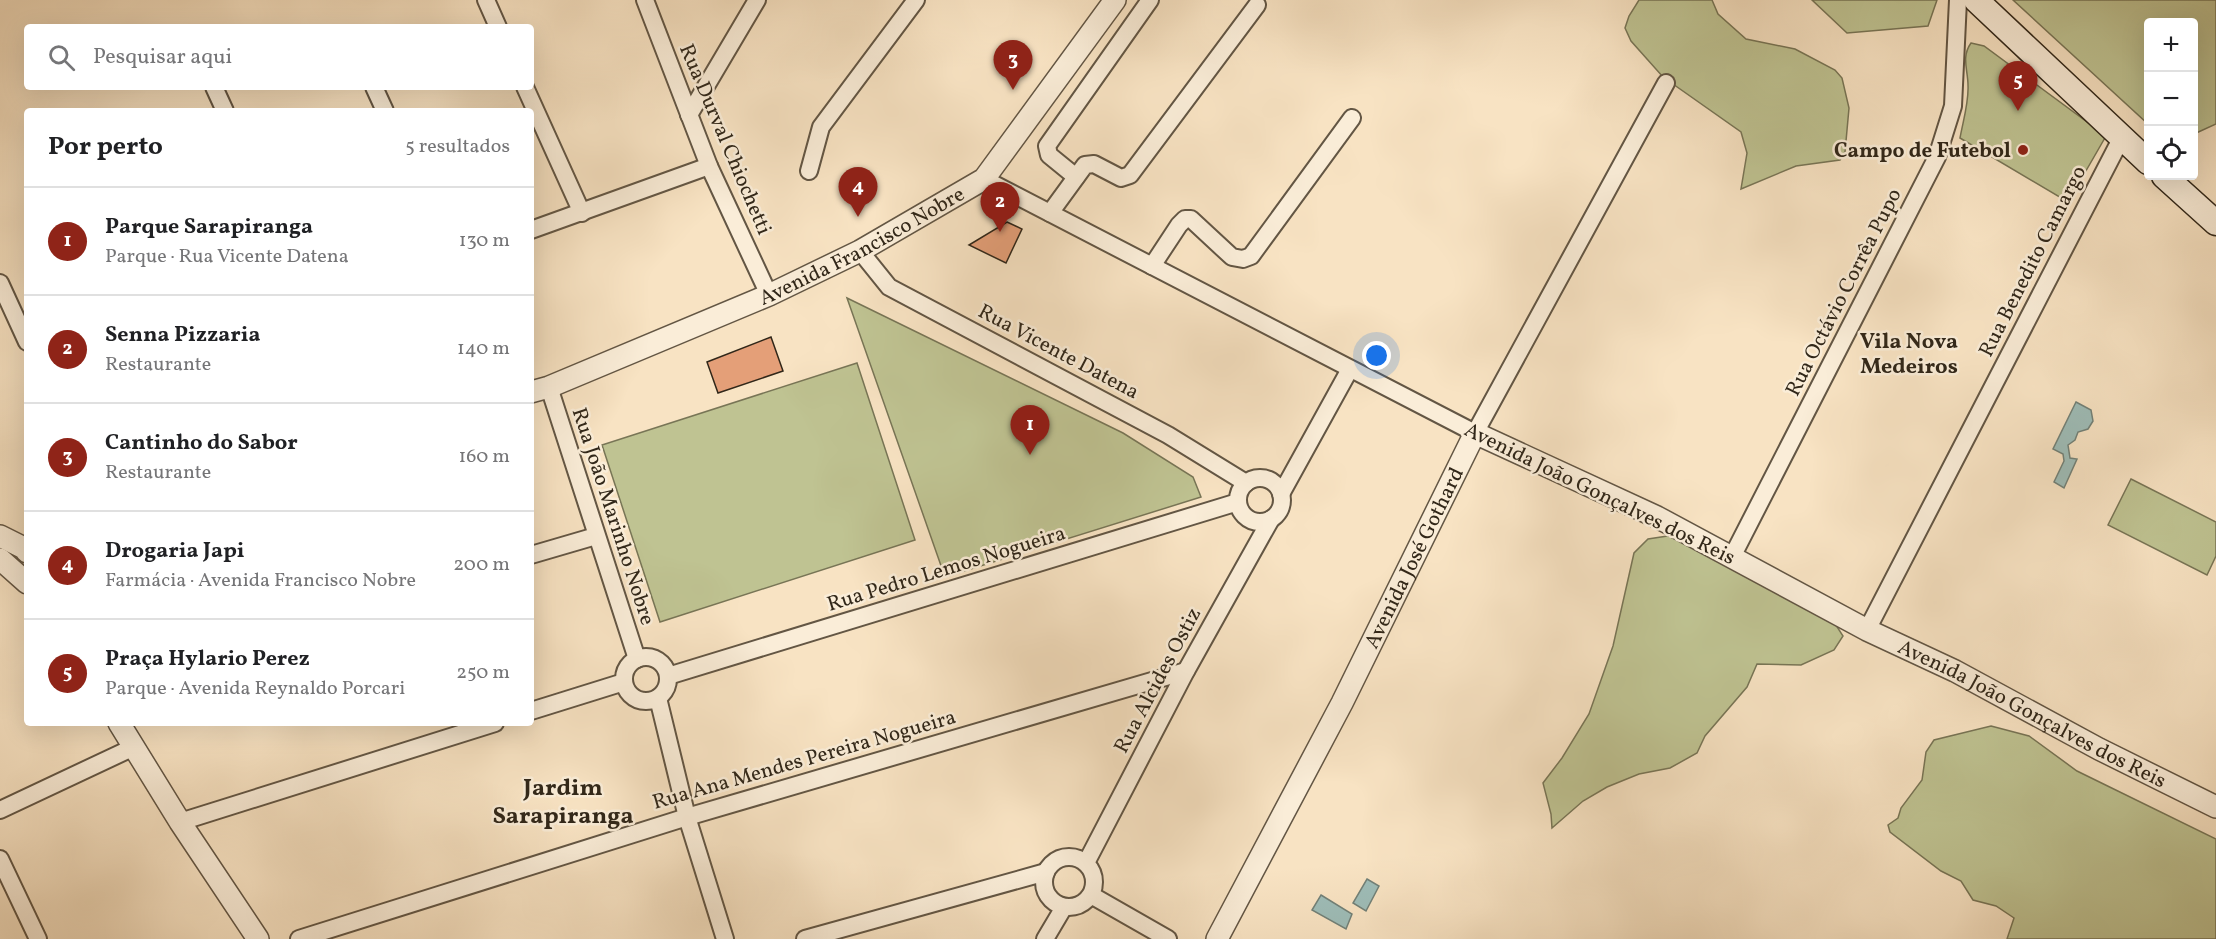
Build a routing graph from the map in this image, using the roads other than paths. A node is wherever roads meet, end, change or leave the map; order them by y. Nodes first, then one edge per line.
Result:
1 (486, 0) edge
2 (757, 0) edge
3 (916, 0) edge
4 (1115, 0) edge
5 (1150, 0) edge
6 (1958, 0) edge
7 (1976, 0) edge
8 (648, 2) edge
9 (1257, 5) dead end
10 (497, 24) edge
11 (1666, 83) dead end
12 (215, 90) edge
13 (375, 90) edge
14 (526, 90) edge
15 (224, 108) edge
16 (384, 108) edge
17 (689, 115) junction
18 (1352, 118) dead end
19 (2122, 137) junction
20 (2144, 158) edge
21 (709, 166) junction
22 (809, 171) dead end
23 (1076, 177) junction
24 (984, 179) junction
25 (2168, 180) edge
26 (582, 213) junction
27 (1050, 213) junction
28 (2216, 223) edge
29 (534, 229) edge
30 (860, 251) junction
31 (1152, 266) junction
32 (0, 283) edge
33 (769, 295) junction
34 (24, 335) edge
35 (1350, 369) junction
36 (540, 390) edge
37 (1475, 433) junction
38 (1246, 483) junction
39 (1281, 494) junction
40 (1238, 502) junction
41 (1271, 519) junction
42 (0, 536) edge
43 (597, 536) junction
44 (24, 548) edge
45 (24, 550) edge
46 (534, 554) edge
47 (1732, 557) junction
48 (1, 559) edge
49 (24, 580) edge
50 (1867, 630) junction
51 (637, 658) junction
52 (1186, 671) junction
53 (668, 676) junction
54 (624, 682) junction
55 (658, 698) junction
56 (534, 710) edge
57 (121, 726) edge
58 (485, 726) edge
59 (134, 747) junction
60 (2216, 807) edge
61 (0, 810) edge
62 (687, 817) junction
63 (180, 822) junction
64 (0, 859) edge
65 (1086, 863) junction
66 (1046, 872) junction
67 (1091, 895) junction
68 (1064, 907) junction
69 (252, 938) edge
70 (38, 939) edge
71 (299, 939) edge
72 (725, 939) edge
73 (805, 939) edge
74 (1045, 939) edge
75 (1168, 939) edge
76 (1217, 939) edge

1 - 10 street
2 - 17 street
3 - 22 street
4 - 24 street, Avenida Francisco Nobre
5 - 23 street
6 - 47 street, Rua Octávio Corrêa Pupo
7 - 19 main road
8 - 17 street, Rua Durval Chiochetti
9 - 23 street
11 - 37 street, Avenida José Gothard
12 - 15 street
13 - 16 street
14 - 26 street
17 - 21 street, Rua Durval Chiochetti
18 - 31 street
19 - 20 main road
19 - 50 street, Rua Benedito Camargo
21 - 26 street
21 - 33 street, Rua Durval Chiochetti
23 - 27 street
24 - 27 street, Avenida João Gonçalves dos Reis
24 - 30 street, Avenida Francisco Nobre
25 - 28 main road
26 - 29 street
27 - 31 street, Avenida João Gonçalves dos Reis
30 - 33 street, Avenida Francisco Nobre
30 - 38 street, Rua Vicente Datena
31 - 35 street, Avenida João Gonçalves dos Reis
32 - 34 street
33 - 36 street, Avenida Francisco Nobre
35 - 37 street, Avenida João Gonçalves dos Reis
35 - 39 street
36 - 43 street, Rua João Marinho Nobre
37 - 47 street, Avenida João Gonçalves dos Reis
37 - 76 street, Avenida José Gothard
38 - 39 street
38 - 40 street
39 - 41 street
40 - 41 street
40 - 53 street, Rua Pedro Lemos Nogueira
41 - 52 street, Rua Alcides Ostiz
42 - 44 street
43 - 46 street
43 - 51 street, Rua João Marinho Nobre
45 - 48 street
47 - 50 street, Avenida João Gonçalves dos Reis
48 - 49 street
50 - 60 street, Avenida João Gonçalves dos Reis
51 - 53 street
51 - 54 street
52 - 62 street, Rua Ana Mendes Pereira Nogueira
52 - 65 street, Rua Alcides Ostiz
53 - 55 street
54 - 55 street
54 - 56 street
55 - 62 street
57 - 59 street
58 - 63 street
59 - 61 street
59 - 63 street
62 - 71 street, Rua Ana Mendes Pereira Nogueira
62 - 72 street
63 - 69 street
64 - 70 street
65 - 66 street
65 - 67 street
66 - 68 street
66 - 73 street
67 - 68 street
67 - 75 street
68 - 74 street

